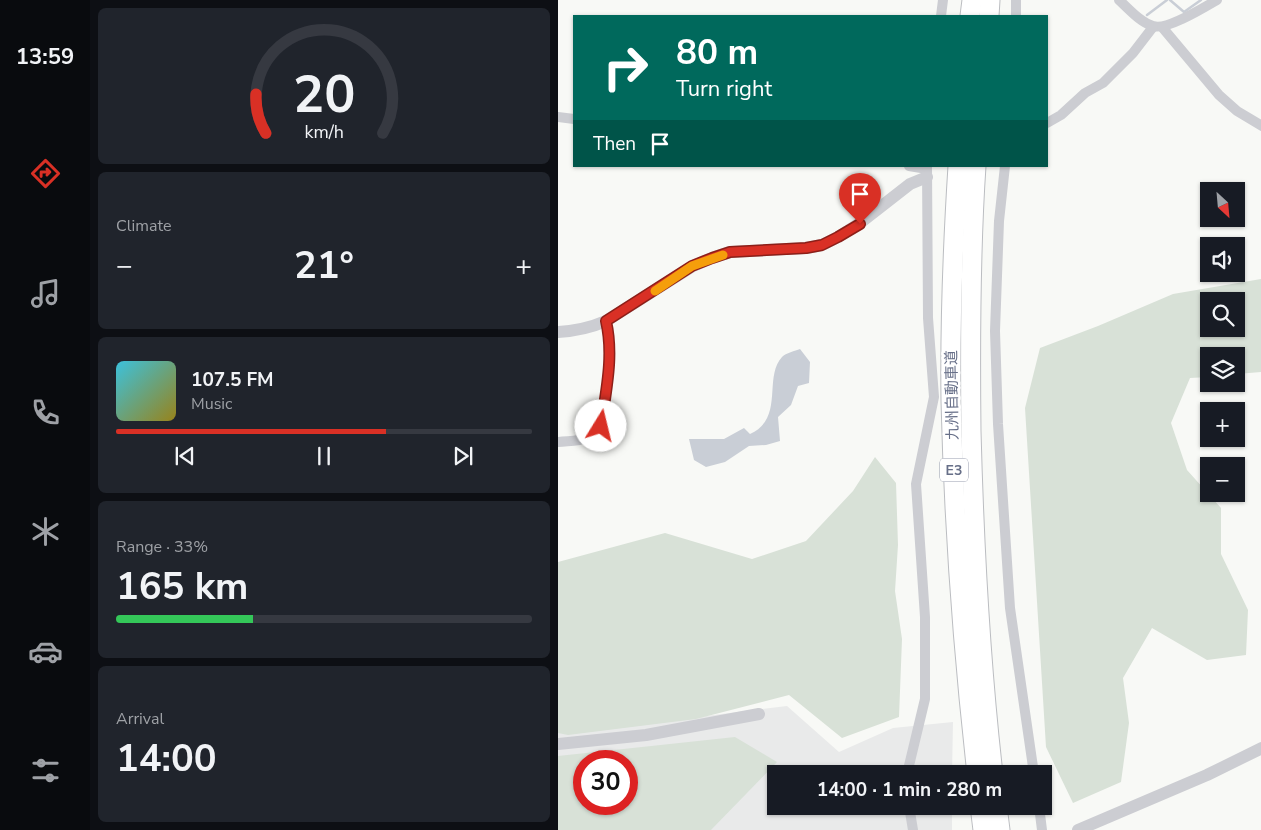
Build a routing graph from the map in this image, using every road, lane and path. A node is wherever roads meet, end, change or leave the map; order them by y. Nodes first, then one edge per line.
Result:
1 (943, 0) edge
2 (972, 0) edge
3 (990, 0) edge
4 (1016, 0) edge
5 (1119, 0) edge
6 (1217, 0) edge
7 (941, 15) edge
8 (970, 15) edge
9 (989, 15) edge
10 (1016, 15) edge
11 (1158, 27) junction
12 (558, 116) edge
13 (573, 119) edge
14 (1048, 122) edge
15 (1262, 126) edge
16 (913, 167) edge
17 (958, 167) edge
18 (976, 167) edge
19 (1005, 167) edge
20 (927, 171) edge
21 (606, 321) junction
22 (558, 332) edge
23 (558, 442) edge
24 (759, 714) dead end
25 (558, 744) edge
26 (1262, 748) edge
27 (909, 765) edge
28 (976, 765) edge
29 (992, 765) edge
30 (1033, 765) edge
31 (910, 815) edge
32 (981, 815) edge
33 (998, 815) edge
34 (1040, 815) edge
35 (913, 830) edge
36 (983, 830) edge
37 (1000, 830) edge
38 (1042, 830) edge
39 (1078, 830) edge

1 - 7 street
2 - 8 highway
3 - 9 highway
4 - 10 street
5 - 11 street
6 - 11 street
11 - 14 street
11 - 15 street
12 - 13 street
16 - 20 street
17 - 28 highway, 九州自動車道 / E3
18 - 29 highway, 九州自動車道 / E3
19 - 30 street
20 - 21 street
20 - 27 street
21 - 22 street
21 - 23 street
24 - 25 street
26 - 39 street
31 - 35 street
32 - 36 highway
33 - 37 highway
34 - 38 street

